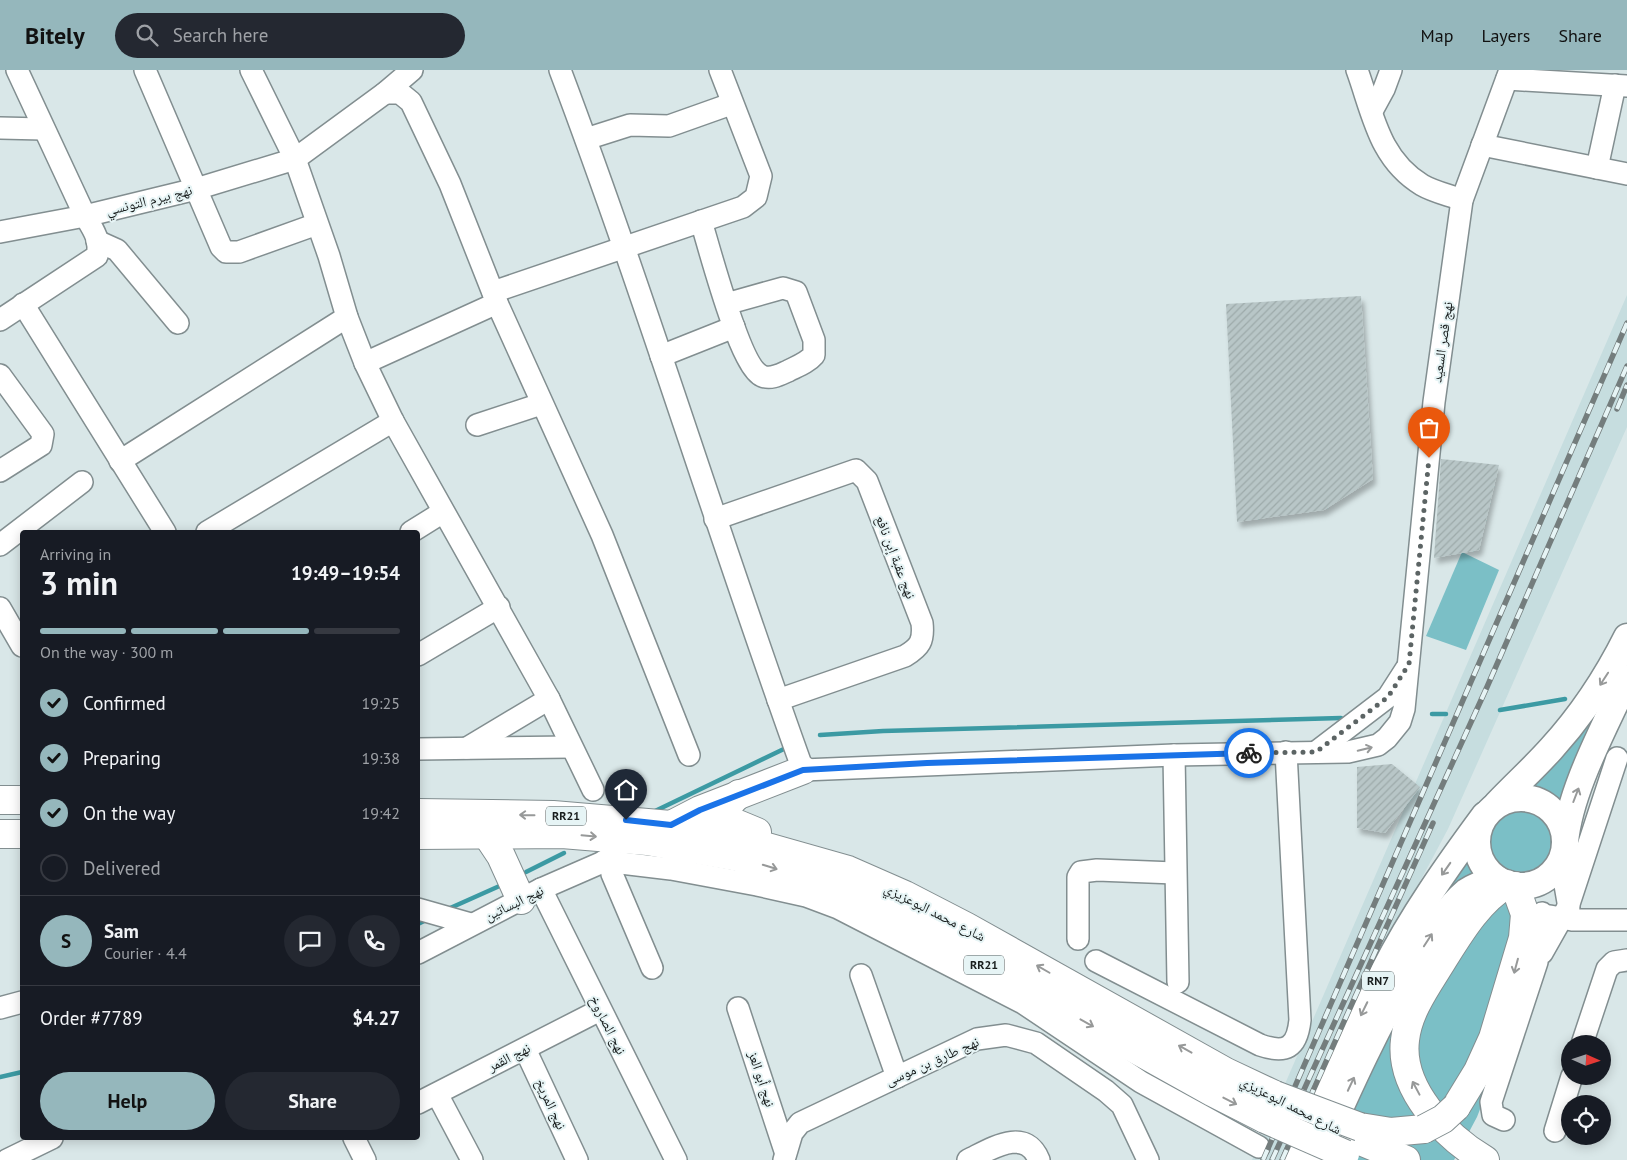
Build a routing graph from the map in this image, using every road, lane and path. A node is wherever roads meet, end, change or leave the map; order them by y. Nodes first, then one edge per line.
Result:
1 (17, 70) edge
2 (145, 70) edge
3 (252, 70) edge
4 (412, 70) edge
5 (560, 70) edge
6 (720, 70) edge
7 (1357, 70) edge
8 (1391, 70) edge
9 (1508, 74) edge
10 (1612, 81) edge
11 (385, 93) junction
12 (731, 104) junction
13 (1372, 111) junction
14 (0, 128) edge
15 (43, 129) junction
16 (586, 139) junction
17 (1482, 145) junction
18 (295, 159) junction
19 (1597, 168) junction
20 (1627, 174) edge
21 (196, 189) junction
22 (1462, 200) junction
23 (85, 216) junction
24 (701, 220) junction
25 (317, 224) junction
26 (0, 232) edge
27 (97, 241) junction
28 (624, 247) junction
29 (495, 297) junction
30 (23, 304) junction
31 (726, 304) junction
32 (347, 318) junction
33 (0, 320) edge
34 (178, 323) dead end
35 (734, 326) junction
36 (661, 356) junction
37 (365, 362) junction
38 (0, 374) edge
39 (541, 404) junction
40 (393, 421) junction
41 (477, 425) dead end
42 (120, 461) junction
43 (0, 471) edge
44 (82, 482) dead end
45 (443, 512) junction
46 (715, 520) junction
47 (164, 530) edge
48 (210, 530) edge
49 (414, 530) edge
50 (0, 545) edge
51 (499, 607) junction
52 (0, 608) edge
53 (1627, 637) edge
54 (20, 643) edge
55 (420, 654) edge
56 (1409, 664) junction
57 (1624, 693) edge
58 (549, 699) junction
59 (778, 700) junction
60 (571, 747) junction
61 (466, 748) junction
62 (420, 750) edge
63 (1286, 752) junction
64 (1316, 752) junction
65 (689, 755) dead end
66 (1174, 755) junction
67 (1617, 758) dead end
68 (803, 770) junction
69 (593, 790) dead end
70 (739, 794) junction
71 (0, 800) edge
72 (20, 800) edge
73 (1491, 810) junction
74 (0, 813) edge
75 (20, 813) edge
76 (420, 813) edge
77 (671, 825) junction
78 (0, 834) edge
79 (20, 834) edge
80 (420, 835) edge
81 (487, 835) junction
82 (0, 847) edge
83 (20, 847) edge
84 (1563, 852) junction
85 (738, 857) junction
86 (608, 860) junction
87 (848, 870) junction
88 (1175, 872) junction
89 (1510, 884) junction
90 (531, 894) junction
91 (420, 910) edge
92 (1561, 915) junction
93 (1627, 920) edge
94 (471, 924) junction
95 (1078, 939) dead end
96 (420, 952) edge
97 (1627, 960) edge
98 (1096, 961) dead end
99 (652, 968) dead end
100 (861, 975) dead end
101 (1178, 982) dead end
102 (20, 1003) edge
103 (0, 1008) edge
104 (738, 1008) dead end
105 (600, 1010) junction
106 (1585, 1035) edge
107 (525, 1049) junction
108 (898, 1077) junction
109 (1569, 1085) edge
110 (437, 1094) junction
111 (420, 1102) edge
112 (1270, 1107) junction
113 (1504, 1120) dead end
114 (1555, 1131) dead end
115 (48, 1140) edge
116 (355, 1140) edge
117 (1259, 1147) dead end
118 (1350, 1148) edge
119 (785, 1155) edge
120 (6, 1160) edge
121 (365, 1160) edge
122 (472, 1160) edge
123 (576, 1160) edge
124 (676, 1160) edge
125 (968, 1160) edge
126 (1039, 1160) edge
127 (1148, 1160) edge
128 (1295, 1160) edge
129 (1317, 1160) edge
130 (1406, 1160) edge
131 (1485, 1160) edge

1 - 15 street
2 - 21 street
3 - 18 street
4 - 11 street, نهج بيرم التونسي
5 - 16 street
6 - 12 street
7 - 13 street
8 - 13 street
9 - 10 street
9 - 17 street, نهج قصر السعيد
10 - 19 street
11 - 18 street, نهج بيرم التونسي
11 - 29 street
12 - 16 street
12 - 24 street
13 - 22 street
14 - 15 street
15 - 23 street
16 - 28 street
17 - 19 street
17 - 22 street, نهج قصر السعيد
18 - 21 street, نهج بيرم التونسي
18 - 25 street
19 - 20 street
21 - 23 street, نهج بيرم التونسي
21 - 25 street
22 - 56 street, نهج قصر السعيد
23 - 26 street, نهج بيرم التونسي
23 - 27 street
24 - 28 street
24 - 31 street
25 - 32 street
27 - 30 street
27 - 34 street
28 - 29 street
28 - 36 street
29 - 37 street
29 - 39 street
30 - 33 street
30 - 42 street
31 - 35 street
31 - 35 street
32 - 37 street
32 - 42 street
35 - 36 street
36 - 46 street
37 - 40 street
38 - 43 street
39 - 41 street
39 - 65 street
40 - 45 street
40 - 48 street
42 - 47 street
44 - 50 street
45 - 49 street
45 - 51 street
46 - 59 street
46 - 59 street, نهج عقبة إبن نافع
51 - 55 street
51 - 58 street
52 - 54 street
53 -> 73 main road, RN7
56 - 64 street
64 -> 56 street, نهج قصر السعيد
84 -> 57 main road
58 - 60 street
58 - 61 street
59 - 68 street
60 - 61 street
60 - 69 street
61 - 62 street
63 - 64 street, نهج قصر السعيد
63 - 66 street, نهج قصر السعيد
63 - 98 street
66 - 68 street, نهج قصر السعيد
66 - 88 street
67 - 92 street
68 - 70 highway
70 - 77 highway
70 - 87 highway
71 - 72 highway
73 - 84 main road
73 - 89 main road, RN7
73 -> 128 main road, RN7
74 - 75 highway
77 -> 76 highway, شارع محمد البوعزيزي / RR21
77 - 87 highway, شارع محمد البوعزيزي / RR21
78 - 79 highway
80 - 81 highway, شارع محمد البوعزيزي / RR21
81 -> 85 highway, شارع محمد البوعزيزي / RR21
81 - 90 highway
82 - 83 highway
84 - 89 main road, RN7
84 - 92 street
85 - 86 highway
85 -> 112 highway, شارع محمد البوعزيزي / RR21
86 - 90 street, نهج البساتين
86 - 99 street
86 - 117 street
112 -> 87 highway, شارع محمد البوعزيزي / RR21
88 - 95 street
88 - 101 street
89 - 92 street
89 -> 118 highway, bridge
129 -> 89 main road, RN7
131 -> 89 highway
90 - 94 street, نهج البساتين
90 - 105 street, نهج الصاروخ
91 - 94 street
92 - 93 street
92 - 113 street
94 - 96 street, نهج البساتين
97 - 106 street
100 - 108 street
102 - 103 street
104 - 119 street, نهج أبو العز
105 - 107 street, نهج القمر
105 - 124 street, نهج الصاروخ
107 - 110 street, نهج القمر
107 - 123 street, نهج المريخ
108 - 119 street, نهج طارق بن موسى
108 - 127 street, نهج طارق بن موسى
109 - 114 street
110 - 111 street, نهج القمر
110 - 122 street
112 - 118 highway, bridge
112 - 118 highway, bridge
115 - 120 street
116 - 121 street
118 - 130 highway, شارع محمد البوعزيزي
125 - 126 street

